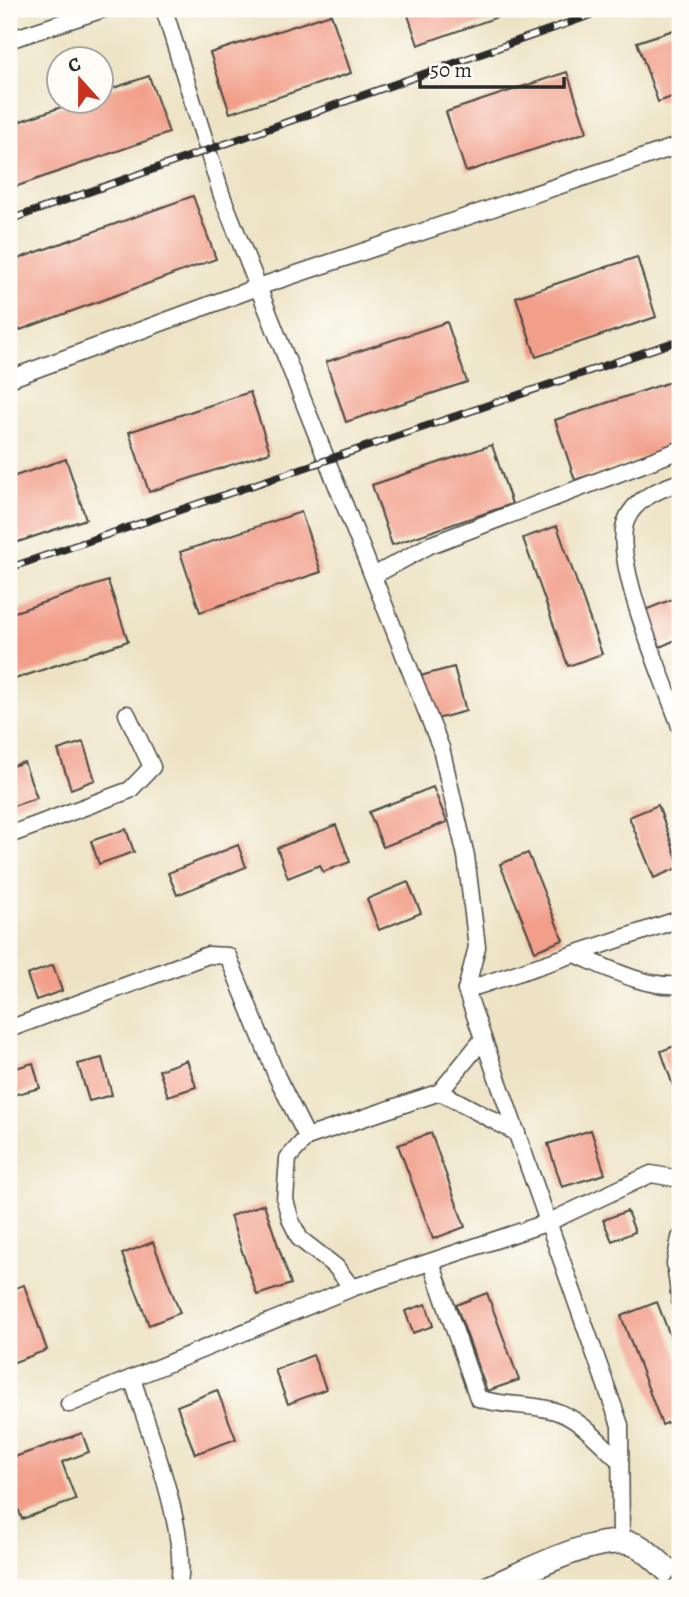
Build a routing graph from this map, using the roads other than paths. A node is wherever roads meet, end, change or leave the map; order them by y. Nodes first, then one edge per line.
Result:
1 (104, 9) edge
2 (164, 9) edge
3 (9, 40) edge
4 (680, 145) edge
5 (258, 287) junction
6 (9, 379) edge
7 (680, 450) edge
8 (680, 482) edge
9 (373, 576) junction
10 (127, 713) dead end
11 (680, 726) edge
12 (9, 835) edge
13 (680, 919) edge
14 (575, 954) junction
15 (680, 985) edge
16 (466, 990) junction
17 (9, 1029) edge
18 (483, 1039) junction
19 (440, 1092) junction
20 (517, 1133) junction
21 (306, 1137) junction
22 (680, 1179) edge
23 (549, 1222) junction
24 (680, 1238) edge
25 (431, 1262) junction
26 (352, 1288) junction
27 (680, 1301) edge
28 (132, 1378) junction
29 (69, 1404) dead end
30 (620, 1461) junction
31 (621, 1541) junction
32 (680, 1583) edge
33 (178, 1588) edge
34 (488, 1588) edge

1 - 3 street
2 - 5 street
4 - 5 street
5 - 6 street
5 - 9 street
7 - 9 street
8 - 11 street
9 - 16 street
10 - 12 street
13 - 14 street
14 - 15 street
14 - 16 street
16 - 18 street
17 - 21 street
18 - 19 street
18 - 20 street
19 - 20 street
19 - 21 street
20 - 23 street
21 - 26 street
22 - 23 street
23 - 25 street
23 - 30 street
24 - 27 street
25 - 26 street
25 - 30 street
26 - 28 street
28 - 29 street
28 - 33 street
30 - 31 street
31 - 32 main road
31 - 34 main road

